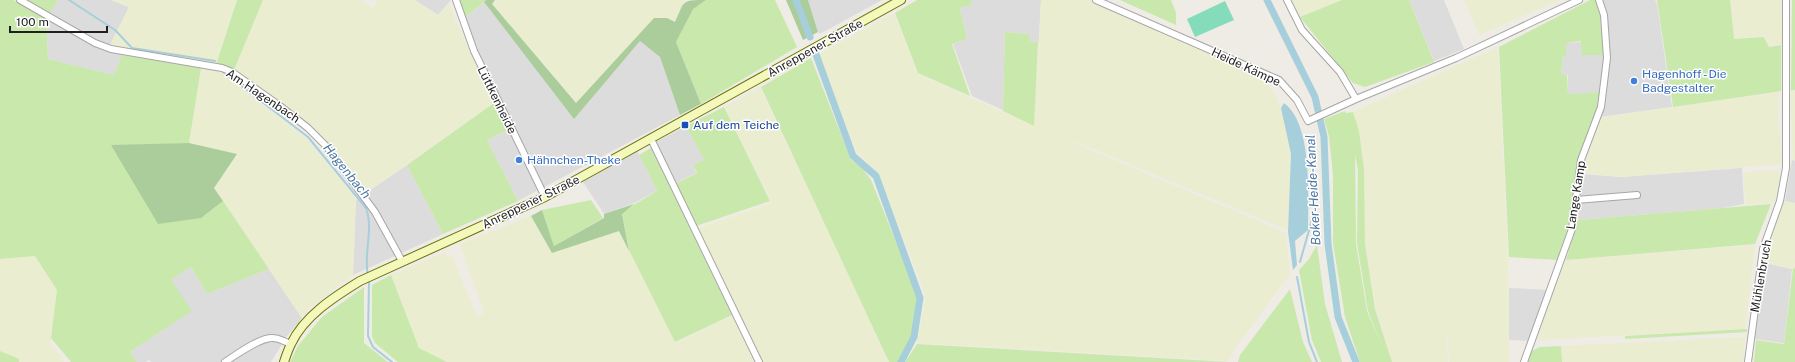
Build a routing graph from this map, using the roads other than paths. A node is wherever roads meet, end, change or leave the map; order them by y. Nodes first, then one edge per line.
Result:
1 (20, 0) edge
2 (456, 0) edge
3 (901, 0) edge
4 (1096, 0) edge
5 (1287, 0) edge
6 (1579, 0) edge
7 (1599, 0) edge
8 (1786, 0) edge
9 (1356, 99) junction
10 (651, 139) junction
11 (1637, 195) dead end
12 (545, 197) junction
13 (1576, 200) junction
14 (402, 261) junction
15 (291, 344) junction
16 (225, 362) edge
17 (284, 362) edge
18 (759, 362) edge
19 (1524, 362) edge
20 (1748, 362) edge

1 - 14 street, Am Hagenbach
2 - 12 street, Lüttkenheide
3 - 10 street, Anreppener Straße
4 - 9 street, Heide Kämpe
5 - 9 street
6 - 9 street
7 - 13 street, Lange Kamp
8 - 20 street, Mühlenbruch
10 - 12 street, Anreppener Straße
10 - 18 street
11 - 13 street
12 - 14 street, Anreppener Straße
13 - 19 street, Lange Kamp
14 - 15 street, Anreppener Straße
15 - 16 street
15 - 17 street, Anreppener Straße

